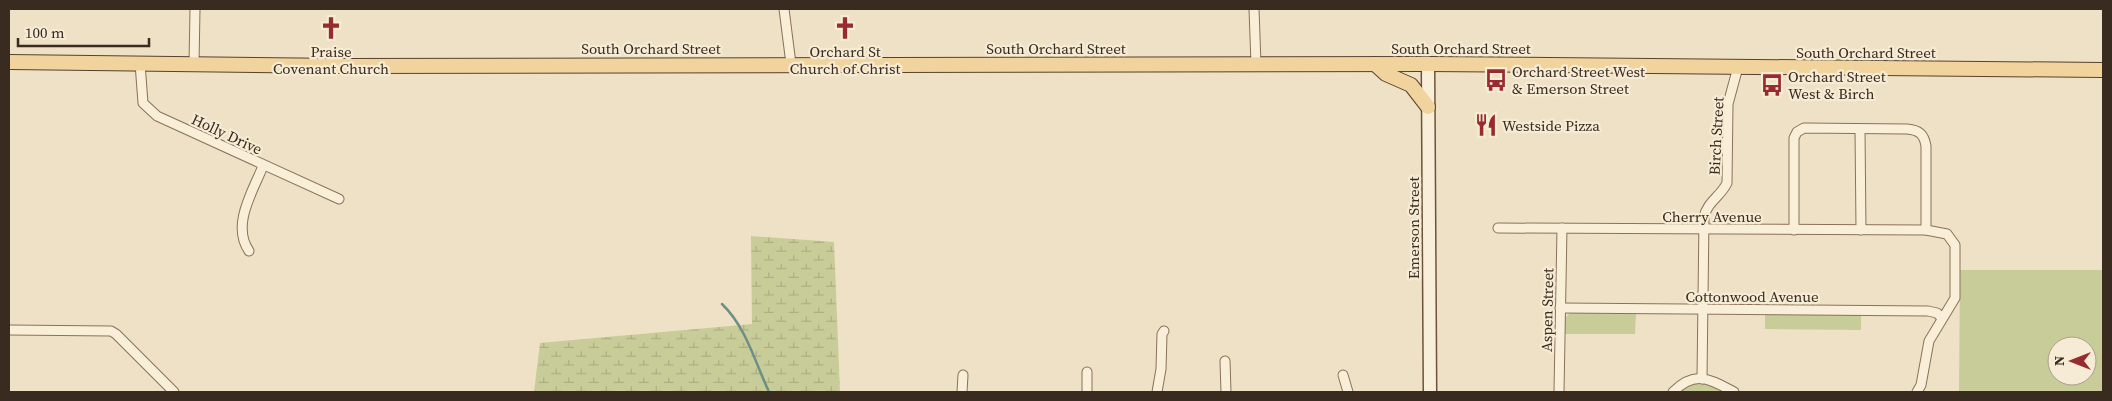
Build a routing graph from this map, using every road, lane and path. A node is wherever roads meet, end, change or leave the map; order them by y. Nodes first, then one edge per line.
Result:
1 (195, 9) edge
2 (784, 9) edge
3 (1254, 9) edge
4 (9, 62) edge
5 (140, 63) junction
6 (194, 64) junction
7 (791, 64) junction
8 (1256, 64) junction
9 (1375, 64) junction
10 (1428, 64) junction
11 (1738, 67) junction
12 (2103, 70) edge
13 (1428, 107) junction
14 (1860, 129) junction
15 (263, 166) junction
16 (339, 199) dead end
17 (1498, 228) dead end
18 (1562, 228) junction
19 (1704, 229) junction
20 (1794, 230) junction
21 (1861, 230) junction
22 (1926, 230) junction
23 (250, 251) dead end
24 (1560, 308) junction
25 (1702, 310) junction
26 (1942, 318) junction
27 (9, 330) edge
28 (1164, 331) dead end
29 (1225, 361) dead end
30 (1087, 372) dead end
31 (963, 375) dead end
32 (1343, 375) dead end
33 (1702, 379) junction
34 (1918, 390) edge
35 (172, 392) edge
36 (962, 392) edge
37 (1087, 392) edge
38 (1157, 392) edge
39 (1226, 392) edge
40 (1348, 392) edge
41 (1430, 392) edge
42 (1559, 392) edge
43 (1673, 392) edge
44 (1734, 392) edge

1 - 6 street
2 - 7 street
3 - 8 street
4 - 5 main road, South Orchard Street
5 - 6 main road, South Orchard Street
5 - 15 street, Holly Drive
6 - 7 main road, South Orchard Street
7 - 8 main road, South Orchard Street
8 - 9 main road, South Orchard Street
9 - 10 main road, South Orchard Street
9 - 13 main road
10 - 11 main road, South Orchard Street
10 - 13 main road, Emerson Street
11 - 12 main road, South Orchard Street
11 - 19 street, Birch Street
13 - 41 main road, Emerson Street
14 - 20 street
14 - 21 street
14 - 22 street
15 - 16 street, Holly Drive
15 - 23 street
17 - 18 street, Cherry Avenue
18 - 19 street, Cherry Avenue
18 - 24 street, Aspen Street
19 - 20 street, Cherry Avenue
19 - 25 street, Birch Street
20 - 21 street, Cherry Avenue
21 - 22 street, Cherry Avenue
22 - 26 street, Cherry Avenue
24 - 25 street, Cottonwood Avenue
24 - 42 street, Aspen Street
25 - 26 street, Cottonwood Avenue
25 - 33 street, Birch Street
26 - 34 street, Cherry Avenue
27 - 35 street
28 - 38 street
29 - 39 street
30 - 37 street
31 - 36 street
32 - 40 street
33 - 43 street
33 - 44 street

